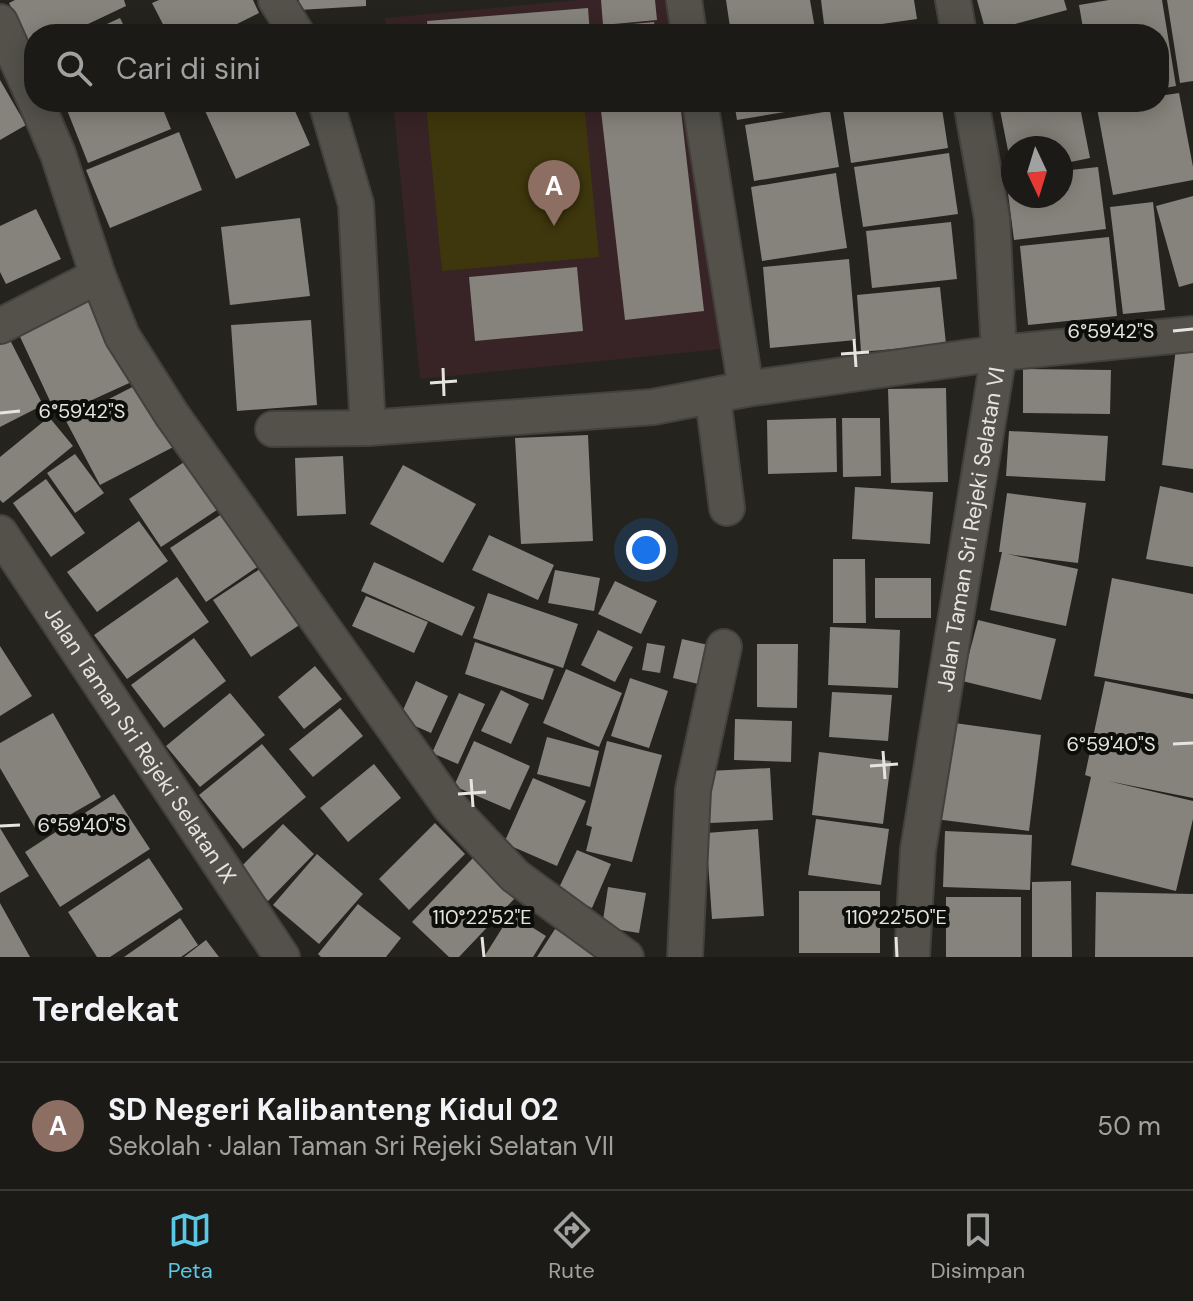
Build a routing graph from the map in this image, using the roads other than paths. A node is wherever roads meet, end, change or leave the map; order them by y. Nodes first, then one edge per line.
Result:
1 (276, 0) edge
2 (684, 0) edge
3 (953, 0) edge
4 (0, 22) edge
5 (291, 24) edge
6 (688, 24) edge
7 (957, 24) edge
8 (24, 75) edge
9 (40, 112) edge
10 (329, 112) edge
11 (702, 112) edge
12 (973, 112) edge
13 (98, 276) junction
14 (0, 326) edge
15 (1193, 334) edge
16 (999, 353) junction
17 (746, 389) junction
18 (713, 398) junction
19 (368, 428) junction
20 (273, 429) dead end
21 (727, 508) dead end
22 (0, 533) edge
23 (724, 647) dead end
24 (282, 957) edge
25 (626, 957) edge
26 (685, 957) edge
27 (912, 957) edge

1 - 5 street
2 - 6 street
3 - 7 street
4 - 8 street
9 - 13 street
10 - 19 street
11 - 17 street
12 - 16 street, Jalan Taman Sri Rejeki Selatan VI
13 - 14 street
13 - 25 street
15 - 16 street
16 - 17 street
16 - 27 street, Jalan Taman Sri Rejeki Selatan VI
17 - 18 street
18 - 19 street
18 - 21 street
19 - 20 street
22 - 24 street, Jalan Taman Sri Rejeki Selatan IX
23 - 26 street

